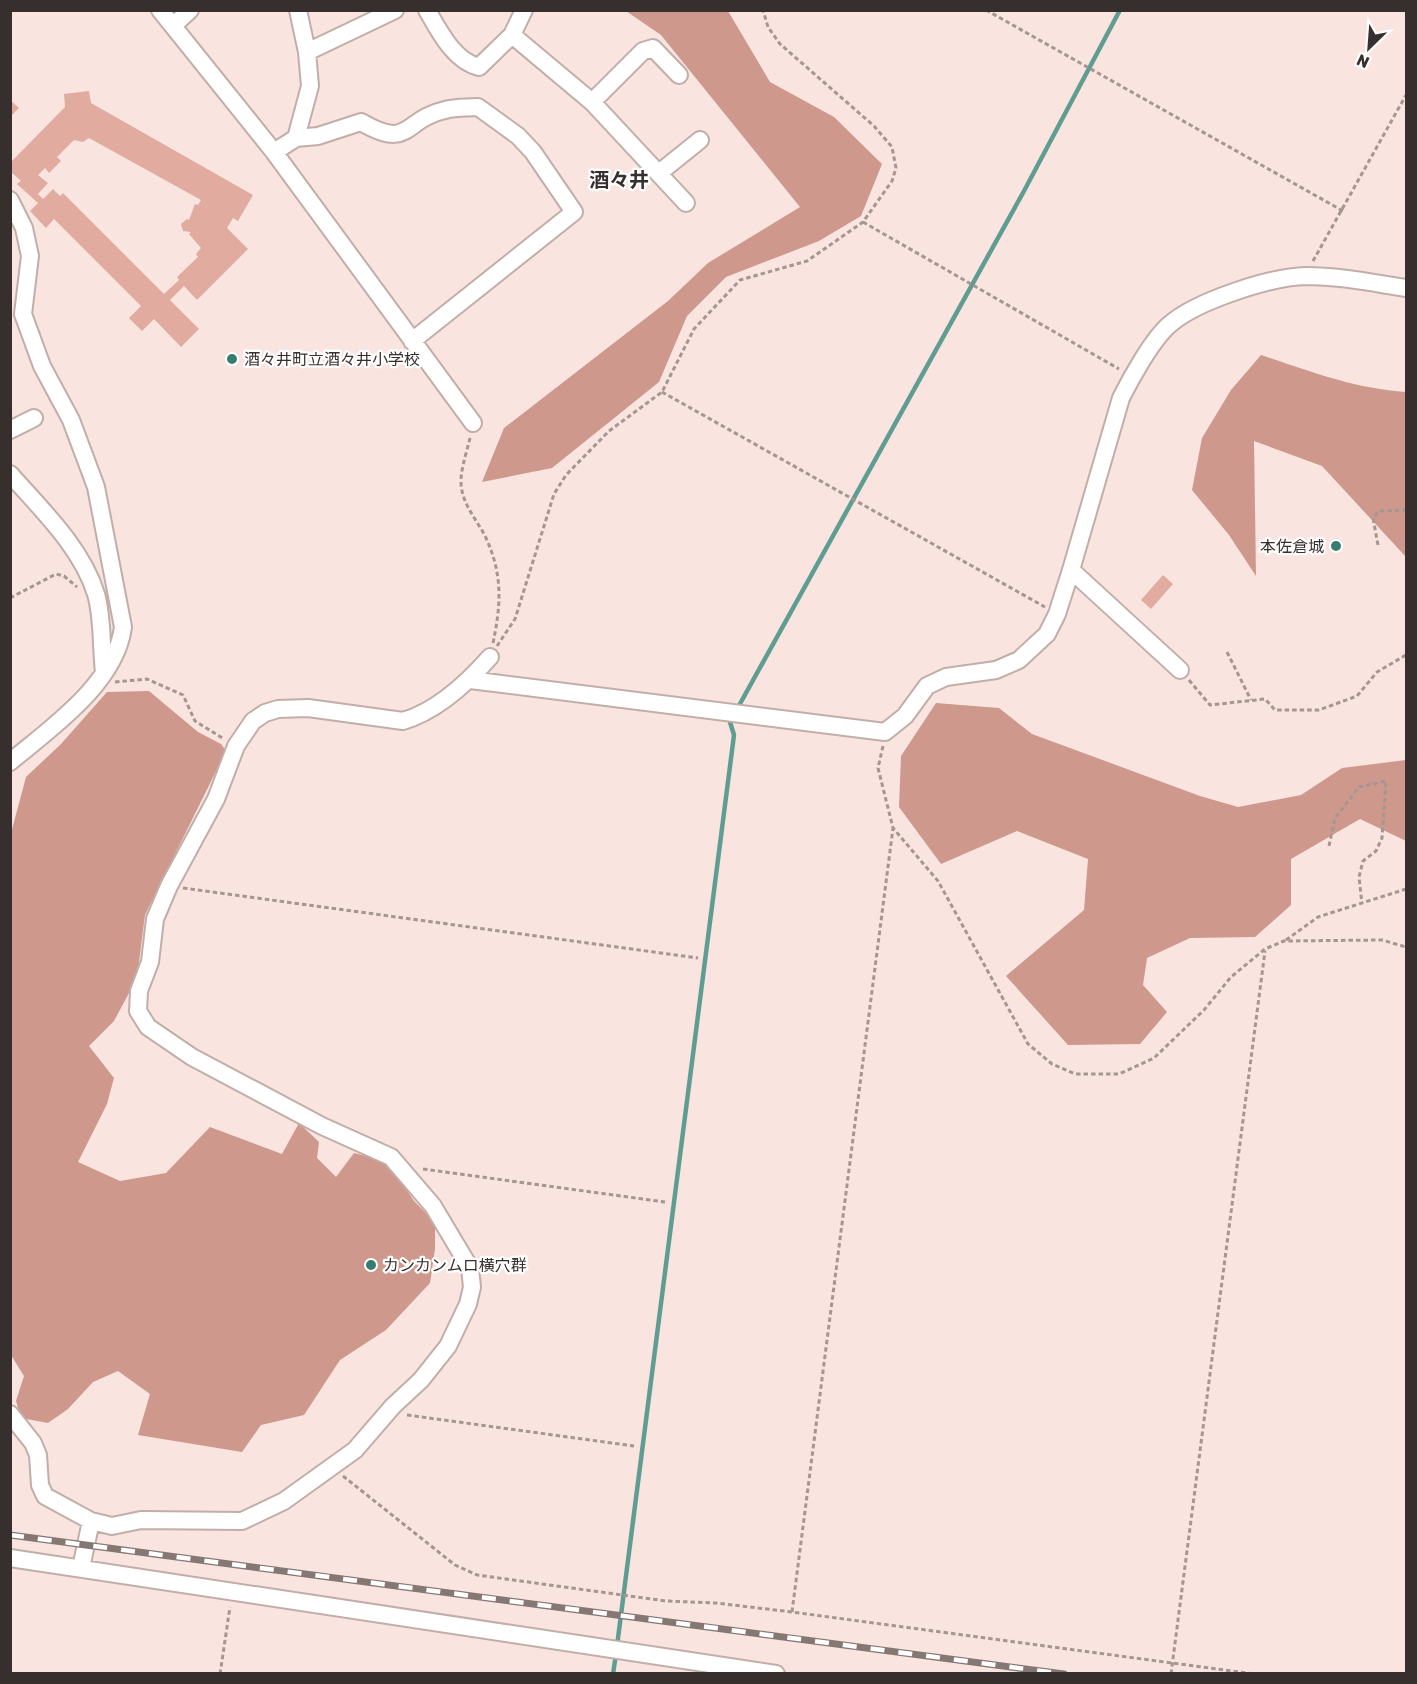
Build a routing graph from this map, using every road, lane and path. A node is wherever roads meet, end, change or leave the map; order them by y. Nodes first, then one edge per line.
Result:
1 (160, 10) edge
2 (190, 10) edge
3 (298, 10) edge
4 (394, 10) edge
5 (427, 10) edge
6 (524, 10) edge
7 (763, 10) edge
8 (986, 10) edge
9 (174, 25) junction
10 (512, 35) junction
11 (307, 52) junction
12 (679, 75) dead end
13 (1407, 95) edge
14 (592, 102) junction
15 (296, 138) junction
16 (700, 140) dead end
17 (274, 152) junction
18 (659, 172) junction
19 (10, 200) edge
20 (686, 204) dead end
21 (1343, 211) junction
22 (862, 222) junction
23 (1304, 276) junction
24 (1407, 288) edge
25 (412, 341) junction
26 (1132, 376) junction
27 (662, 392) junction
28 (34, 418) dead end
29 (473, 423) joint
30 (10, 430) edge
31 (10, 474) edge
32 (1407, 510) edge
33 (1378, 545) dead end
34 (1071, 570) junction
35 (79, 589) dead end
36 (10, 598) edge
37 (1057, 614) junction
38 (1227, 652) dead end
39 (1407, 655) edge
40 (490, 657) junction
41 (1180, 670) joint
42 (99, 678) junction
43 (470, 680) junction
44 (1251, 700) junction
45 (885, 732) junction
46 (236, 746) junction
47 (10, 762) edge
48 (894, 828) junction
49 (1329, 846) dead end
50 (169, 886) junction
51 (1407, 889) edge
52 (1362, 904) junction
53 (1284, 941) junction
54 (1407, 947) edge
55 (1265, 949) junction
56 (698, 958) dead end
57 (399, 1166) junction
58 (665, 1202) dead end
59 (387, 1412) junction
60 (10, 1414) edge
61 (634, 1446) dead end
62 (332, 1468) junction
63 (91, 1521) junction
64 (10, 1558) edge
65 (81, 1568) junction
66 (233, 1590) junction
67 (792, 1612) junction
68 (1172, 1663) junction
69 (220, 1674) edge
70 (776, 1674) edge
71 (1171, 1674) edge
72 (1254, 1674) edge

1 - 9 street
2 - 9 street
3 - 11 street
4 - 11 street
5 - 10 street
6 - 10 street
7 - 22 path
8 - 21 path
9 - 17 street
10 - 14 street
11 - 15 street
12 - 14 street
13 - 21 path
14 - 18 street
15 - 17 street
15 - 25 street
16 - 18 street
17 - 25 street
18 - 20 street
19 - 42 street
21 - 23 path
22 - 26 path
22 - 27 path
23 - 24 street
23 - 26 street
25 - 29 street
26 - 34 street
27 - 37 path
27 - 40 path
28 - 30 street
29 - 40 path
31 - 42 street
32 - 33 path
34 - 37 street
34 - 41 street
35 - 36 path
37 - 45 street
38 - 44 path
39 - 44 path
40 - 43 street
41 - 44 path
42 - 46 path
42 - 47 street
43 - 45 street
43 - 46 street
45 - 48 path
46 - 50 street
48 - 55 path
48 - 67 path
49 - 52 path
50 - 56 path
50 - 57 street
51 - 52 path
52 - 53 path
53 - 54 path
53 - 55 path
55 - 68 path
57 - 58 path
57 - 59 street
59 - 61 path
59 - 62 street
60 - 63 street
62 - 63 street
62 - 67 path
63 - 65 street
64 - 65 street
65 - 66 street
66 - 69 path
66 - 70 street
67 - 68 path
68 - 71 path
68 - 72 path

